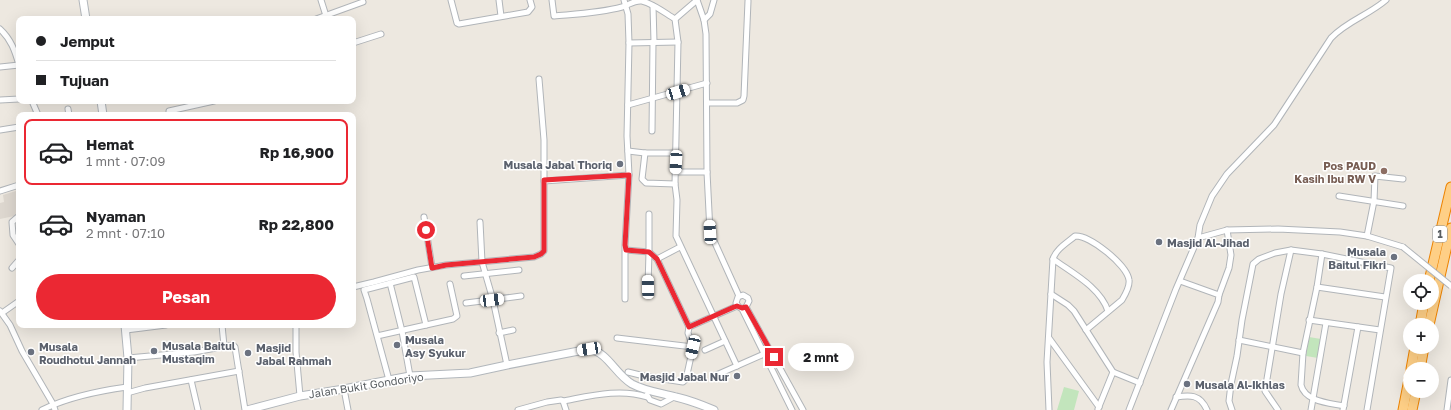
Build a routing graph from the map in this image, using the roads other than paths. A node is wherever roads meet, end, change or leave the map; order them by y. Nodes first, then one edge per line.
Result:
1 (83, 0) edge
2 (321, 0) edge
3 (451, 0) edge
4 (499, 0) edge
5 (530, 0) edge
6 (552, 0) edge
7 (697, 0) edge
8 (714, 0) edge
9 (1386, 0) edge
10 (363, 2) dead end
11 (748, 2) dead end
12 (625, 3) edge
13 (654, 6) junction
14 (86, 16) edge
15 (327, 16) edge
16 (329, 16) edge
17 (501, 16) junction
18 (675, 19) junction
19 (704, 20) junction
20 (0, 29) edge
21 (381, 34) dead end
22 (356, 42) edge
23 (653, 42) junction
24 (678, 42) junction
25 (629, 43) junction
26 (16, 54) edge
27 (16, 65) edge
28 (0, 67) edge
29 (539, 78) dead end
30 (707, 83) junction
31 (678, 92) junction
32 (652, 98) junction
33 (16, 99) edge
34 (0, 100) edge
35 (707, 103) junction
36 (200, 104) edge
37 (628, 105) junction
38 (68, 109) dead end
39 (68, 112) edge
40 (169, 112) edge
41 (16, 127) edge
42 (0, 130) edge
43 (652, 131) dead end
44 (628, 151) junction
45 (644, 153) junction
46 (677, 153) junction
47 (676, 172) junction
48 (707, 172) junction
49 (629, 175) junction
50 (1403, 179) dead end
51 (544, 180) junction
52 (675, 184) junction
53 (16, 186) edge
54 (1451, 187) edge
55 (0, 191) edge
56 (1339, 196) dead end
57 (1374, 201) junction
58 (1403, 206) dead end
59 (649, 214) dead end
60 (424, 217) dead end
61 (16, 219) edge
62 (480, 222) dead end
63 (1451, 228) edge
64 (1227, 230) junction
65 (1367, 236) junction
66 (1198, 238) junction
67 (16, 240) edge
68 (680, 247) junction
69 (626, 250) junction
70 (1291, 250) junction
71 (649, 252) junction
72 (1322, 254) junction
73 (657, 259) junction
74 (1053, 259) junction
75 (482, 262) junction
76 (16, 263) edge
77 (12, 268) dead end
78 (432, 268) junction
79 (519, 270) dead end
80 (486, 274) junction
81 (1431, 274) edge
82 (464, 276) dead end
83 (1180, 281) junction
84 (390, 283) junction
85 (450, 284) dead end
86 (356, 286) edge
87 (1451, 286) edge
88 (648, 287) dead end
89 (1317, 287) junction
90 (1052, 294) junction
91 (1219, 295) junction
92 (521, 296) dead end
93 (739, 296) junction
94 (1385, 297) junction
95 (625, 299) dead end
96 (492, 300) junction
97 (16, 303) edge
98 (466, 303) dead end
99 (742, 307) junction
100 (1108, 311) junction
101 (1, 312) edge
102 (713, 316) junction
103 (1431, 318) edge
104 (1309, 320) junction
105 (1326, 323) junction
106 (426, 325) junction
107 (689, 327) junction
108 (1358, 327) junction
109 (126, 328) edge
110 (222, 328) edge
111 (296, 328) edge
112 (512, 330) dead end
113 (1086, 330) junction
114 (1380, 330) junction
115 (402, 331) junction
116 (499, 333) junction
117 (377, 336) junction
118 (618, 338) dead end
119 (1050, 338) junction
120 (1239, 340) junction
121 (725, 341) junction
122 (224, 346) junction
123 (693, 347) junction
124 (1272, 348) junction
125 (705, 350) dead end
126 (1303, 353) junction
127 (764, 354) junction
128 (128, 358) junction
129 (507, 365) junction
130 (737, 366) junction
131 (239, 371) junction
132 (628, 372) dead end
133 (1113, 372) junction
134 (410, 376) junction
135 (714, 376) dead end
136 (191, 380) junction
137 (388, 380) junction
138 (1451, 380) edge
139 (1140, 384) junction
140 (344, 389) junction
141 (127, 390) junction
142 (647, 394) junction
143 (300, 396) junction
144 (1176, 397) junction
145 (1405, 398) edge
146 (1415, 398) edge
147 (1313, 399) junction
148 (563, 401) junction
149 (54, 407) edge
150 (1344, 408) edge
151 (1098, 409) edge
152 (42, 410) edge
153 (127, 410) edge
154 (198, 410) edge
155 (246, 410) edge
156 (348, 410) edge
157 (518, 410) edge
158 (566, 410) edge
159 (714, 410) edge
160 (792, 410) edge
161 (802, 410) edge
162 (1049, 410) edge
163 (1129, 410) edge
164 (1172, 410) edge
165 (1207, 410) edge
166 (1232, 410) edge
167 (1278, 410) edge
168 (1311, 410) edge
169 (1367, 410) edge
170 (1403, 410) edge
171 (1412, 410) edge
172 (1447, 410) edge

1 - 14 street
2 - 15 street
3 - 17 street
4 - 17 street
5 - 17 street
6 - 12 street
7 - 18 street
7 - 19 street
8 - 19 street
9 - 66 street
10 - 16 street
11 - 35 street
12 - 13 street
12 - 25 street
13 - 18 street
13 - 23 street
18 - 24 street
19 - 30 street
20 - 26 street
21 - 22 street
23 - 24 street
23 - 25 street
23 - 32 street
24 - 31 street
25 - 37 street
27 - 28 street
29 - 51 street
30 - 31 street
30 - 35 street
31 - 32 street
31 - 46 street
32 - 37 street
32 - 43 street
33 - 34 street
35 - 48 street
36 - 40 street
37 - 44 street
38 - 39 street
41 - 42 street
44 - 45 street
44 - 49 street
45 - 46 street
45 - 52 street
46 - 47 street
47 - 48 street
47 - 52 street
48 - 93 street
49 - 51 street
49 - 69 street
50 - 57 street
51 - 75 street
52 - 68 street
53 - 55 street
54 - 81 highway, 1
56 - 57 street
57 - 58 street
57 - 65 street
59 - 71 street
60 - 78 street
61 - 67 street
62 - 75 street
63 - 103 highway, 1
64 - 65 street
64 - 66 street
64 - 91 street
65 - 87 street, bridge
66 - 83 street
68 - 73 street
68 - 102 street
69 - 71 street
69 - 95 street
70 - 72 street
70 - 120 street
70 - 124 street
71 - 73 street
71 - 88 street
72 - 89 street
72 - 94 street
73 - 107 street
74 - 90 street
74 - 100 street
74 - 100 street
75 - 78 street
75 - 80 street
76 - 77 street
78 - 86 street
79 - 80 street
80 - 82 street
80 - 96 street
83 - 91 street
83 - 139 street
84 - 106 street
84 - 115 street
84 - 117 street
85 - 106 street
89 - 94 street
89 - 104 street
90 - 113 street
90 - 119 street
91 - 144 street
92 - 96 street
93 - 99 street
93 - 99 street
94 - 114 street
96 - 98 street
96 - 116 street
97 - 101 street
99 - 102 street
99 - 127 street
99 - 161 street
100 - 113 street
101 - 149 street
102 - 107 street
102 - 121 street
104 - 105 street
104 - 126 street
105 - 108 street
105 - 147 street
106 - 115 street
107 - 123 street
108 - 114 street
108 - 150 street
109 - 128 street
110 - 122 street
111 - 143 street
112 - 116 street
113 - 133 street
114 - 169 street
115 - 117 street
115 - 134 street
116 - 129 street
117 - 137 street
118 - 123 street
119 - 151 street
119 - 162 street
120 - 124 street
120 - 166 street
121 - 125 street
121 - 130 street
122 - 128 street
122 - 131 street
123 - 132 street
124 - 126 street
124 - 167 street
126 - 147 street
127 - 130 street
127 - 160 street
128 - 141 street
129 - 134 street, Jalan Bukit Gondoriyo
129 - 142 street, Jalan Bukit Gondoriyo
130 - 135 street
131 - 136 street
131 - 155 street
133 - 139 street
133 - 151 street
134 - 137 street, Jalan Bukit Gondoriyo
136 - 141 street
136 - 154 street
137 - 140 street, Jalan Bukit Gondoriyo
138 - 172 street
139 - 163 street
140 - 143 street, Jalan Bukit Gondoriyo
140 - 156 street
141 - 149 street
141 - 153 street
142 - 148 street
142 - 159 street, Jalan Bukit Gondoriyo
143 - 155 street, Jalan Bukit Gondoriyo
144 - 164 street
144 - 165 street
145 - 170 highway
146 - 171 highway
147 - 150 street
147 - 168 street
148 - 157 street
148 - 158 street
149 - 152 street

